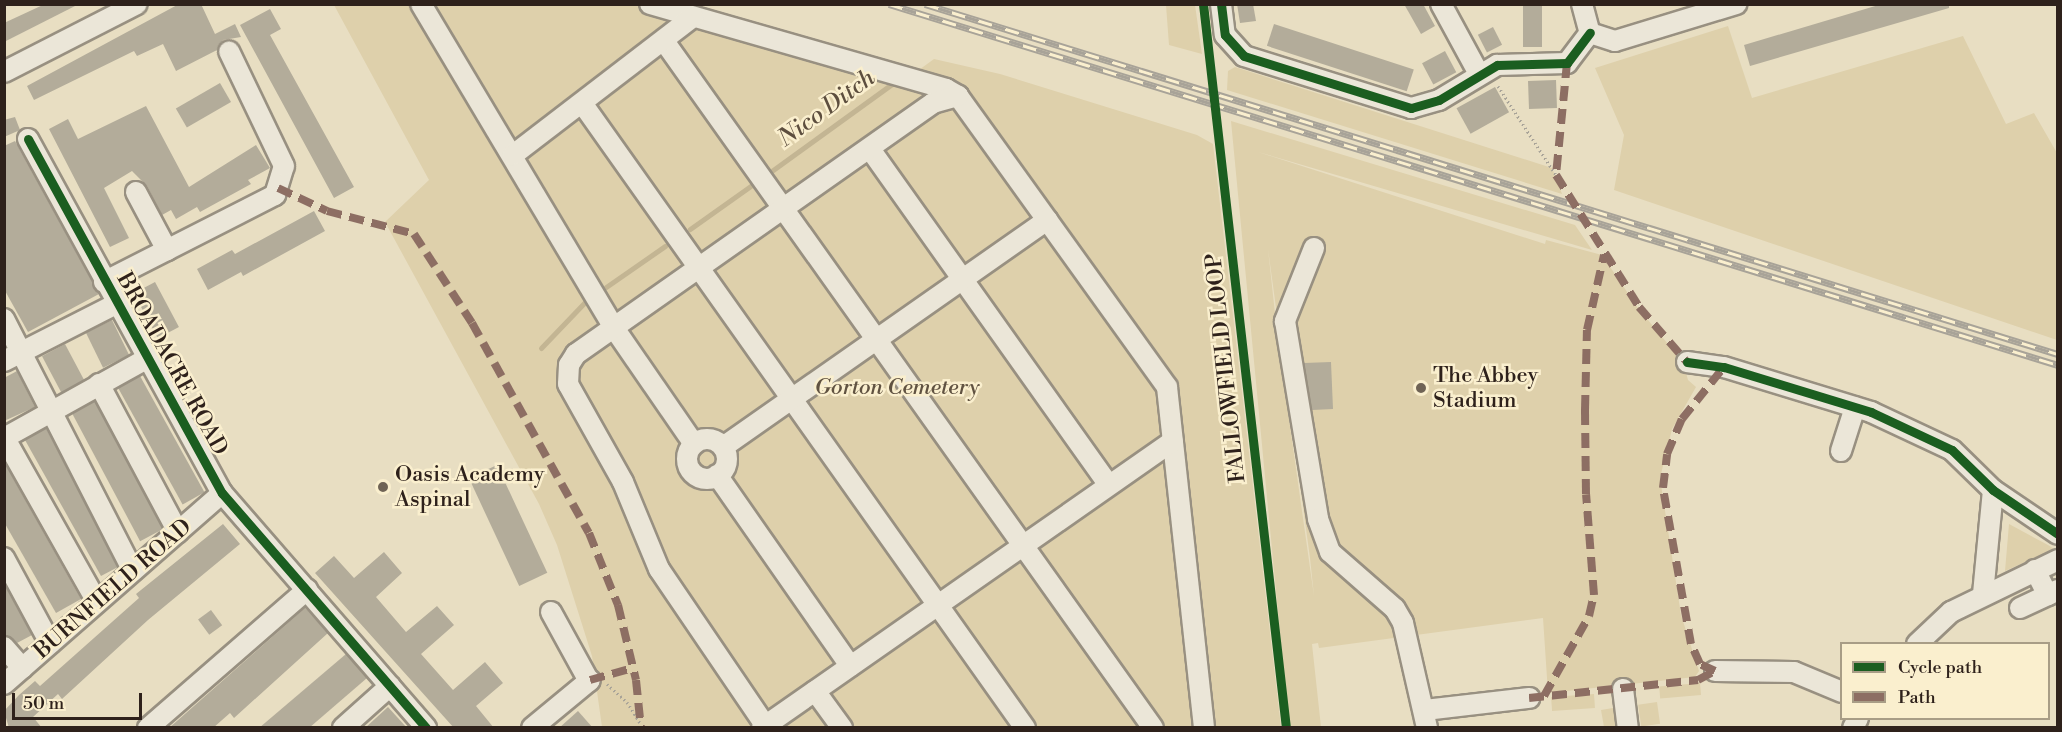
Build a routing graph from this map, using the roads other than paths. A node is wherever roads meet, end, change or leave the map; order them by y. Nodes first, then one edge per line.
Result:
1 (137, 4) edge
2 (421, 4) edge
3 (650, 4) edge
4 (1221, 4) edge
5 (1441, 4) edge
6 (1582, 4) edge
7 (1736, 4) edge
8 (693, 17) junction
9 (1590, 33) junction
10 (664, 41) junction
11 (229, 51) dead end
12 (4, 72) edge
13 (1483, 72) junction
14 (958, 96) junction
15 (582, 103) junction
16 (28, 139) dead end
17 (870, 149) junction
18 (513, 155) junction
19 (136, 192) dead end
20 (784, 207) junction
21 (1047, 220) junction
22 (1314, 248) dead end
23 (167, 250) junction
24 (700, 268) junction
25 (962, 278) junction
26 (104, 282) junction
27 (116, 304) junction
28 (4, 319) edge
29 (614, 328) junction
30 (877, 339) junction
31 (13, 356) edge
32 (146, 359) junction
33 (1687, 362) dead end
34 (99, 384) junction
35 (791, 399) junction
36 (1855, 407) junction
37 (52, 410) junction
38 (5, 437) edge
39 (1173, 441) junction
40 (694, 444) junction
41 (723, 447) junction
42 (1840, 451) dead end
43 (717, 475) junction
44 (1108, 484) junction
45 (1993, 490) junction
46 (222, 493) junction
47 (178, 532) junction
48 (2058, 534) edge
49 (1022, 544) junction
50 (4, 558) edge
51 (2058, 560) edge
52 (2035, 570) junction
53 (133, 571) junction
54 (307, 590) junction
55 (2053, 593) edge
56 (1983, 594) junction
57 (97, 602) junction
58 (937, 604) junction
59 (2020, 608) dead end
60 (551, 612) dead end
61 (1919, 642) edge
62 (50, 643) junction
63 (4, 647) edge
64 (850, 666) junction
65 (1715, 671) dead end
66 (14, 676) edge
67 (390, 686) junction
68 (1623, 689) dead end
69 (815, 691) junction
70 (1840, 691) edge
71 (1529, 698) dead end
72 (1426, 719) edge
73 (765, 727) edge
74 (148, 728) edge
75 (343, 728) edge
76 (426, 728) edge
77 (532, 728) edge
78 (842, 728) edge
79 (1025, 728) edge
80 (1153, 728) edge
81 (1204, 728) edge
82 (1628, 728) edge

1 - 12 street
2 - 18 street
3 - 8 street
4 - 13 street
5 - 13 street
6 - 9 street
7 - 9 street
8 - 10 street
8 - 14 street
9 - 13 street
10 - 15 street
10 - 20 street
11 - 23 street
14 - 17 street
14 - 21 street
15 - 18 street
15 - 24 street
16 - 26 street, BROADACRE ROAD
17 - 20 street
17 - 25 street
18 - 29 street
19 - 23 street
20 - 24 street
20 - 30 street
21 - 25 street
21 - 39 street
22 - 72 street
23 - 26 street
24 - 29 street
24 - 35 street
25 - 30 street
25 - 44 street
26 - 27 street, BROADACRE ROAD
27 - 31 street
27 - 32 street, BROADACRE ROAD
28 - 31 street
29 - 40 street
29 - 73 street
30 - 35 street
30 - 49 street
31 - 37 street
32 - 34 street
32 - 46 street, BROADACRE ROAD
33 - 36 street
34 - 37 street
34 - 47 street
35 - 41 street
35 - 58 street
36 - 42 street
36 - 45 street
37 - 38 street
37 - 53 street
38 - 57 street
39 - 44 street
39 - 81 street
40 - 41 street
40 - 43 street
41 - 43 street
43 - 64 street
44 - 49 street
45 - 48 street
45 - 56 street
46 - 47 street, BURNFIELD ROAD
46 - 54 street, BROADACRE ROAD
47 - 53 street, BURNFIELD ROAD
49 - 58 street
49 - 80 street
50 - 62 street
51 - 52 street
52 - 55 street
52 - 56 street
53 - 57 street, BURNFIELD ROAD
54 - 67 street, BROADACRE ROAD
54 - 74 street
55 - 59 street
56 - 61 street
57 - 62 street, BURNFIELD ROAD
58 - 64 street
58 - 79 street
60 - 77 street
62 - 66 street, BURNFIELD ROAD
63 - 66 street
64 - 69 street
65 - 70 street
67 - 75 street
67 - 76 street, BROADACRE ROAD
68 - 82 street
69 - 73 street
69 - 78 street
71 - 72 street

